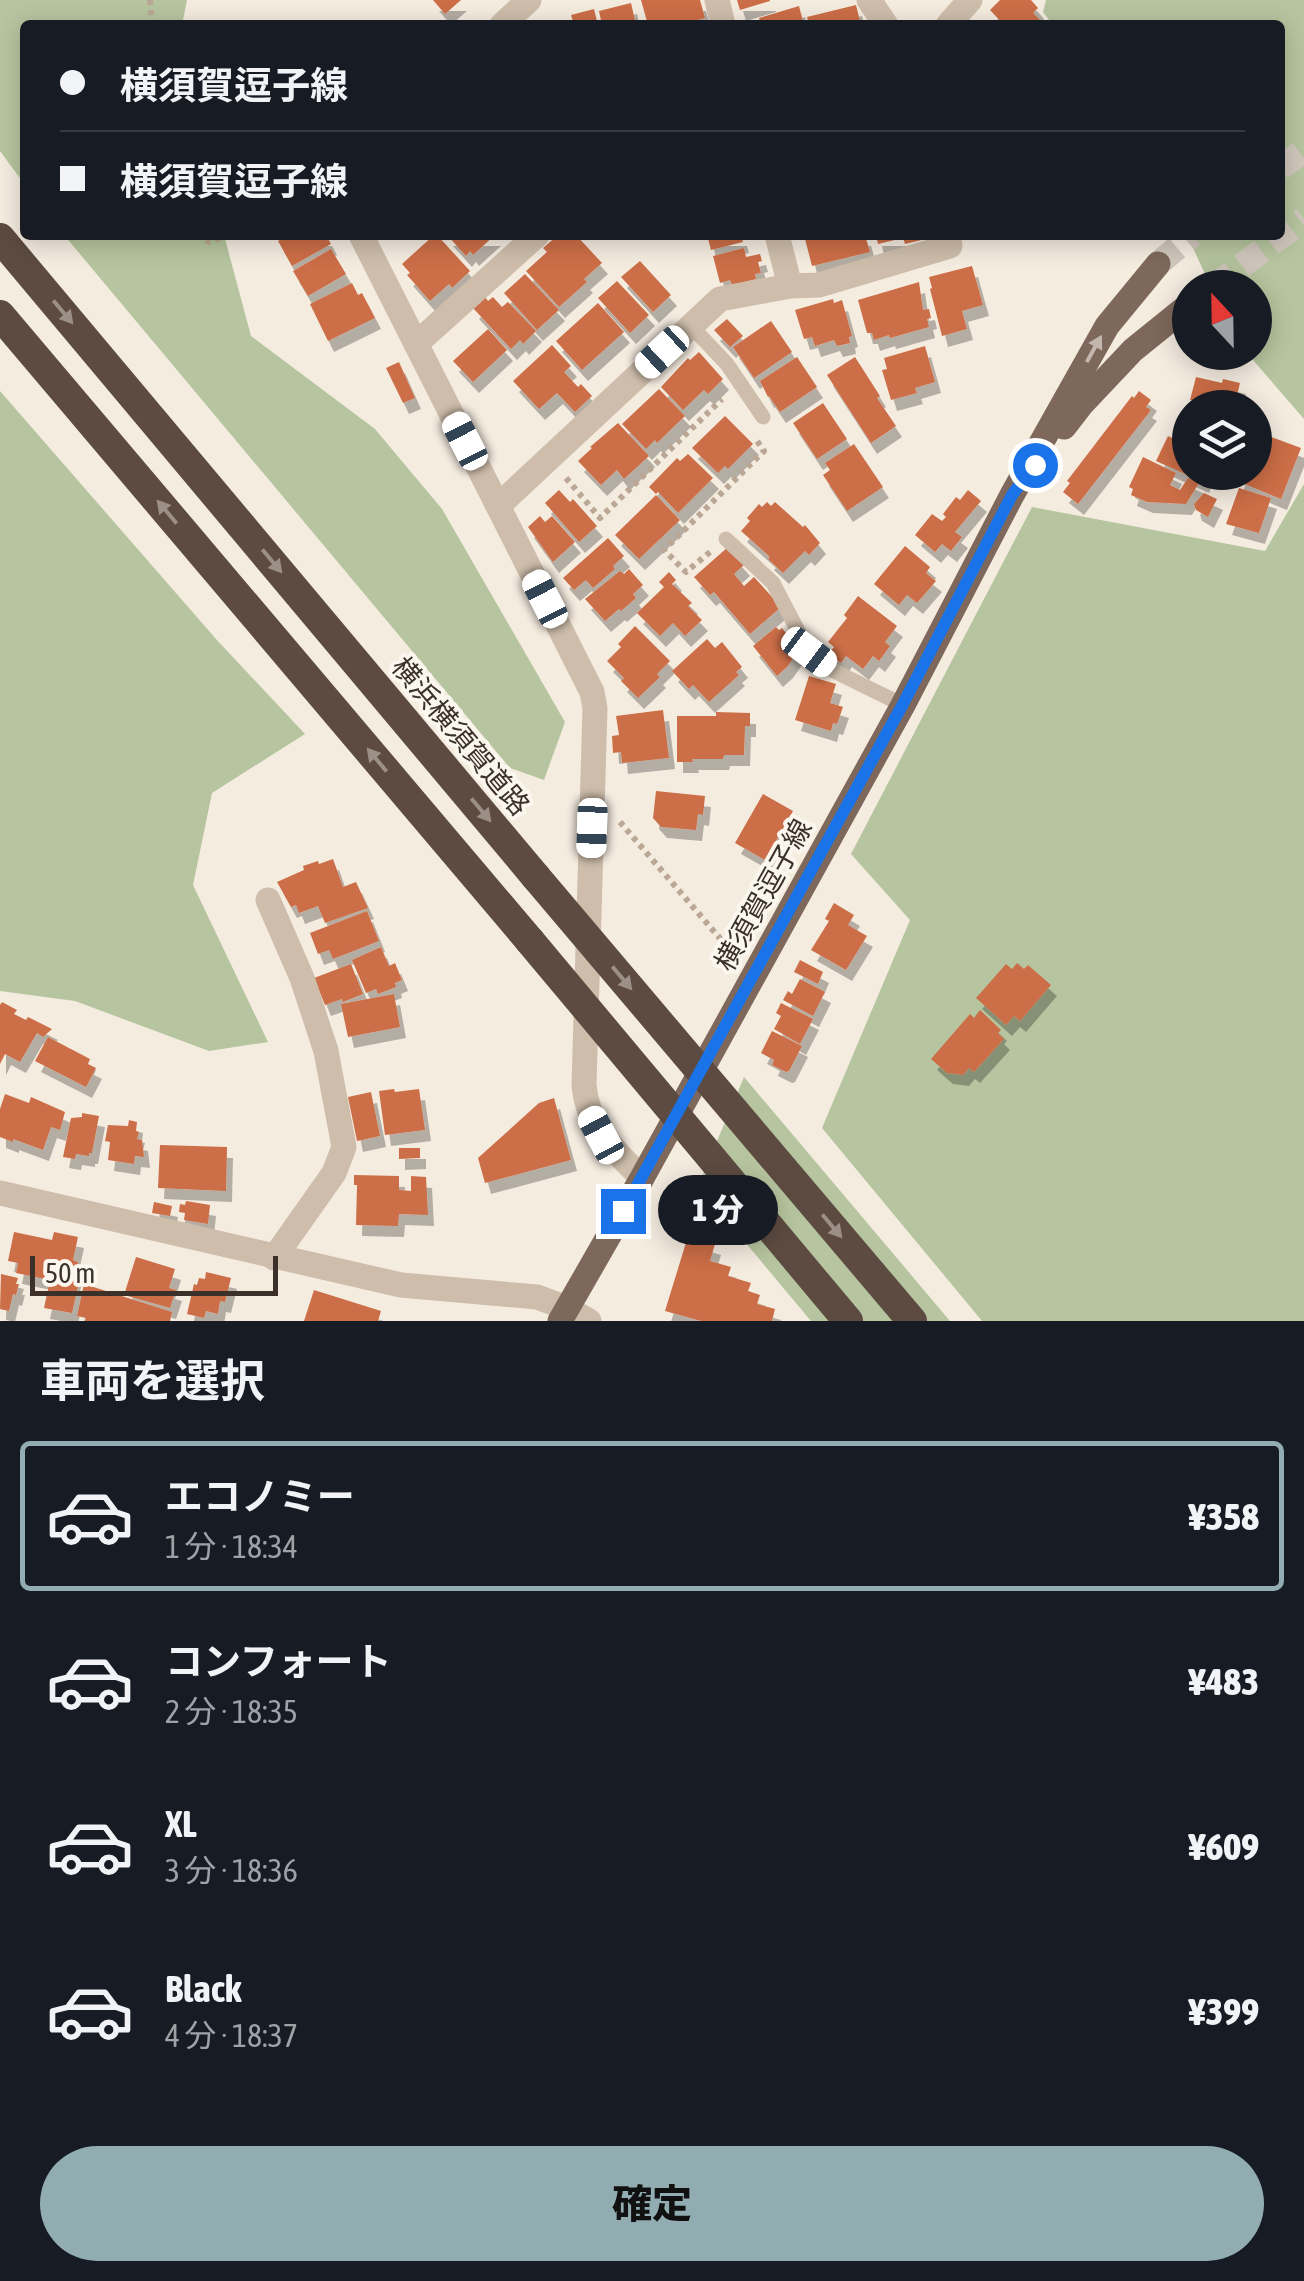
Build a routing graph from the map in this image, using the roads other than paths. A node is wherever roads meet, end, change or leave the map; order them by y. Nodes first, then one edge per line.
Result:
1 (529, 0) edge
2 (970, 0) edge
3 (507, 20) edge
4 (952, 20) edge
5 (0, 238) edge
6 (364, 240) edge
7 (531, 240) edge
8 (778, 240) edge
9 (949, 240) edge
10 (1158, 264) tunnel mouth
11 (790, 286) junction
12 (0, 315) edge
13 (1172, 319) edge
14 (691, 326) junction
15 (416, 344) junction
16 (763, 416) dead end
17 (1012, 495) junction
18 (498, 506) junction
19 (726, 539) road end
20 (903, 704) junction
21 (268, 900) dead end
22 (642, 1178) junction
23 (0, 1193) edge
24 (274, 1258) junction
25 (572, 1317) edge
26 (848, 1321) edge
27 (912, 1321) edge

1 - 3 street
2 - 4 street
5 -> 27 highway, 横浜横須賀道路, bridge
6 - 15 street
7 - 15 street
8 - 11 street
9 - 11 street
17 -> 10 main road, 横須賀逗子線
11 - 14 street
26 -> 12 highway, bridge
13 - 17 main road, 横須賀逗子線
14 - 16 lane
14 - 18 street
15 - 18 street
17 - 20 main road, 横須賀逗子線
18 - 22 street
19 - 20 lane
20 - 22 main road, 横須賀逗子線
21 - 24 street
22 - 25 main road, 横須賀逗子線
23 - 24 street
24 - 25 street

